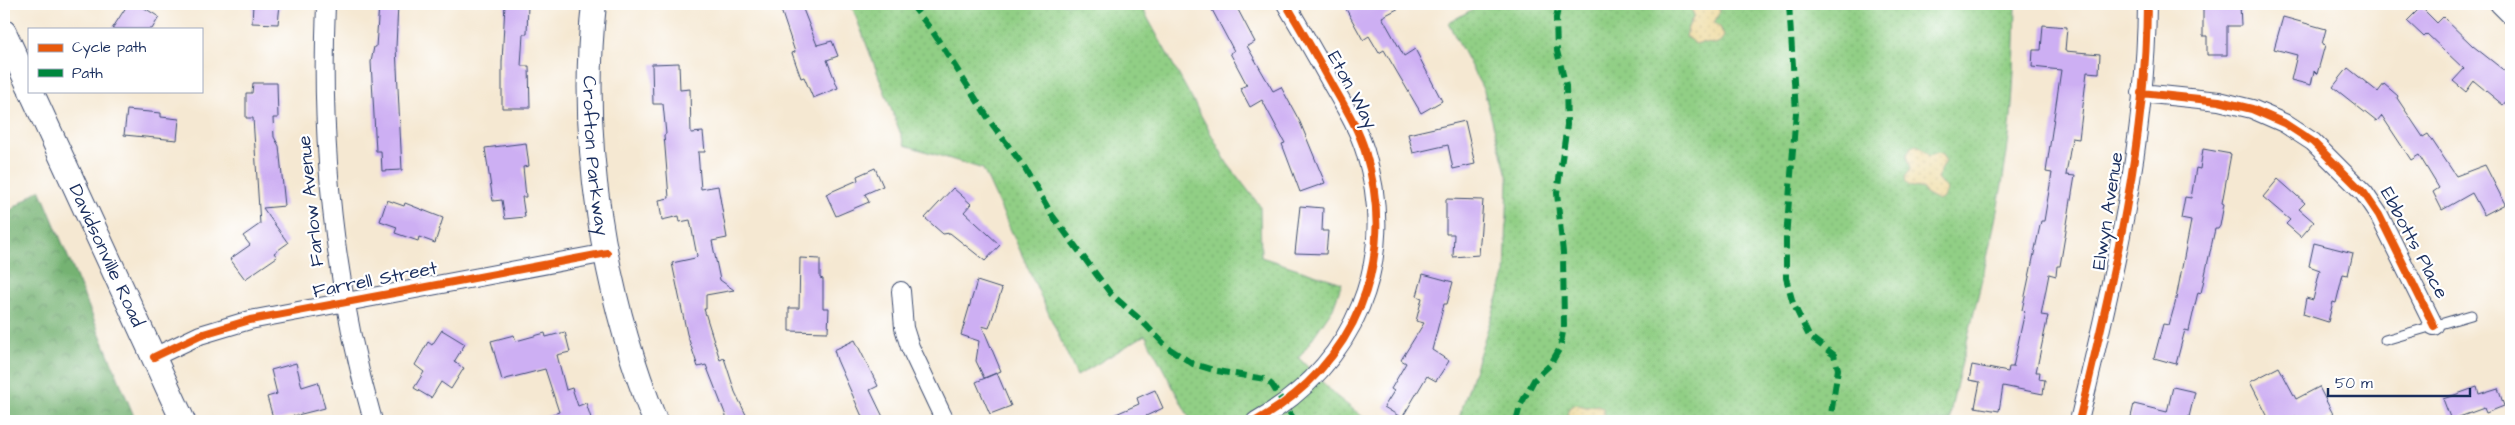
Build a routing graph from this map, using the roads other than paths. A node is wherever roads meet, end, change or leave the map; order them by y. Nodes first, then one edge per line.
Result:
1 (326, 4) edge
2 (594, 4) edge
3 (1286, 4) edge
4 (2147, 4) edge
5 (2499, 4) edge
6 (2511, 16) edge
7 (4, 32) edge
8 (28, 84) edge
9 (31, 92) edge
10 (2141, 93) junction
11 (606, 253) junction
12 (901, 291) dead end
13 (344, 302) junction
14 (2471, 315) dead end
15 (2434, 326) junction
16 (2385, 340) dead end
17 (154, 356) junction
18 (183, 421) edge
19 (373, 421) edge
20 (654, 421) edge
21 (945, 421) edge
22 (1256, 421) edge
23 (2079, 421) edge

1 - 13 street, Farlow Avenue
2 - 11 street, Crofton Parkway
3 - 22 street, Eton Way
4 - 10 street, Elwyn Avenue
5 - 6 street
7 - 8 street
9 - 17 street, Davidsonville Road
10 - 15 street, Ebbotts Place
10 - 23 street, Elwyn Avenue
11 - 13 street, Farrell Street
11 - 20 street, Crofton Parkway
12 - 21 street
13 - 17 street, Farrell Street
13 - 19 street, Farlow Avenue
14 - 15 lane
15 - 16 lane
17 - 18 street, Davidsonville Road

